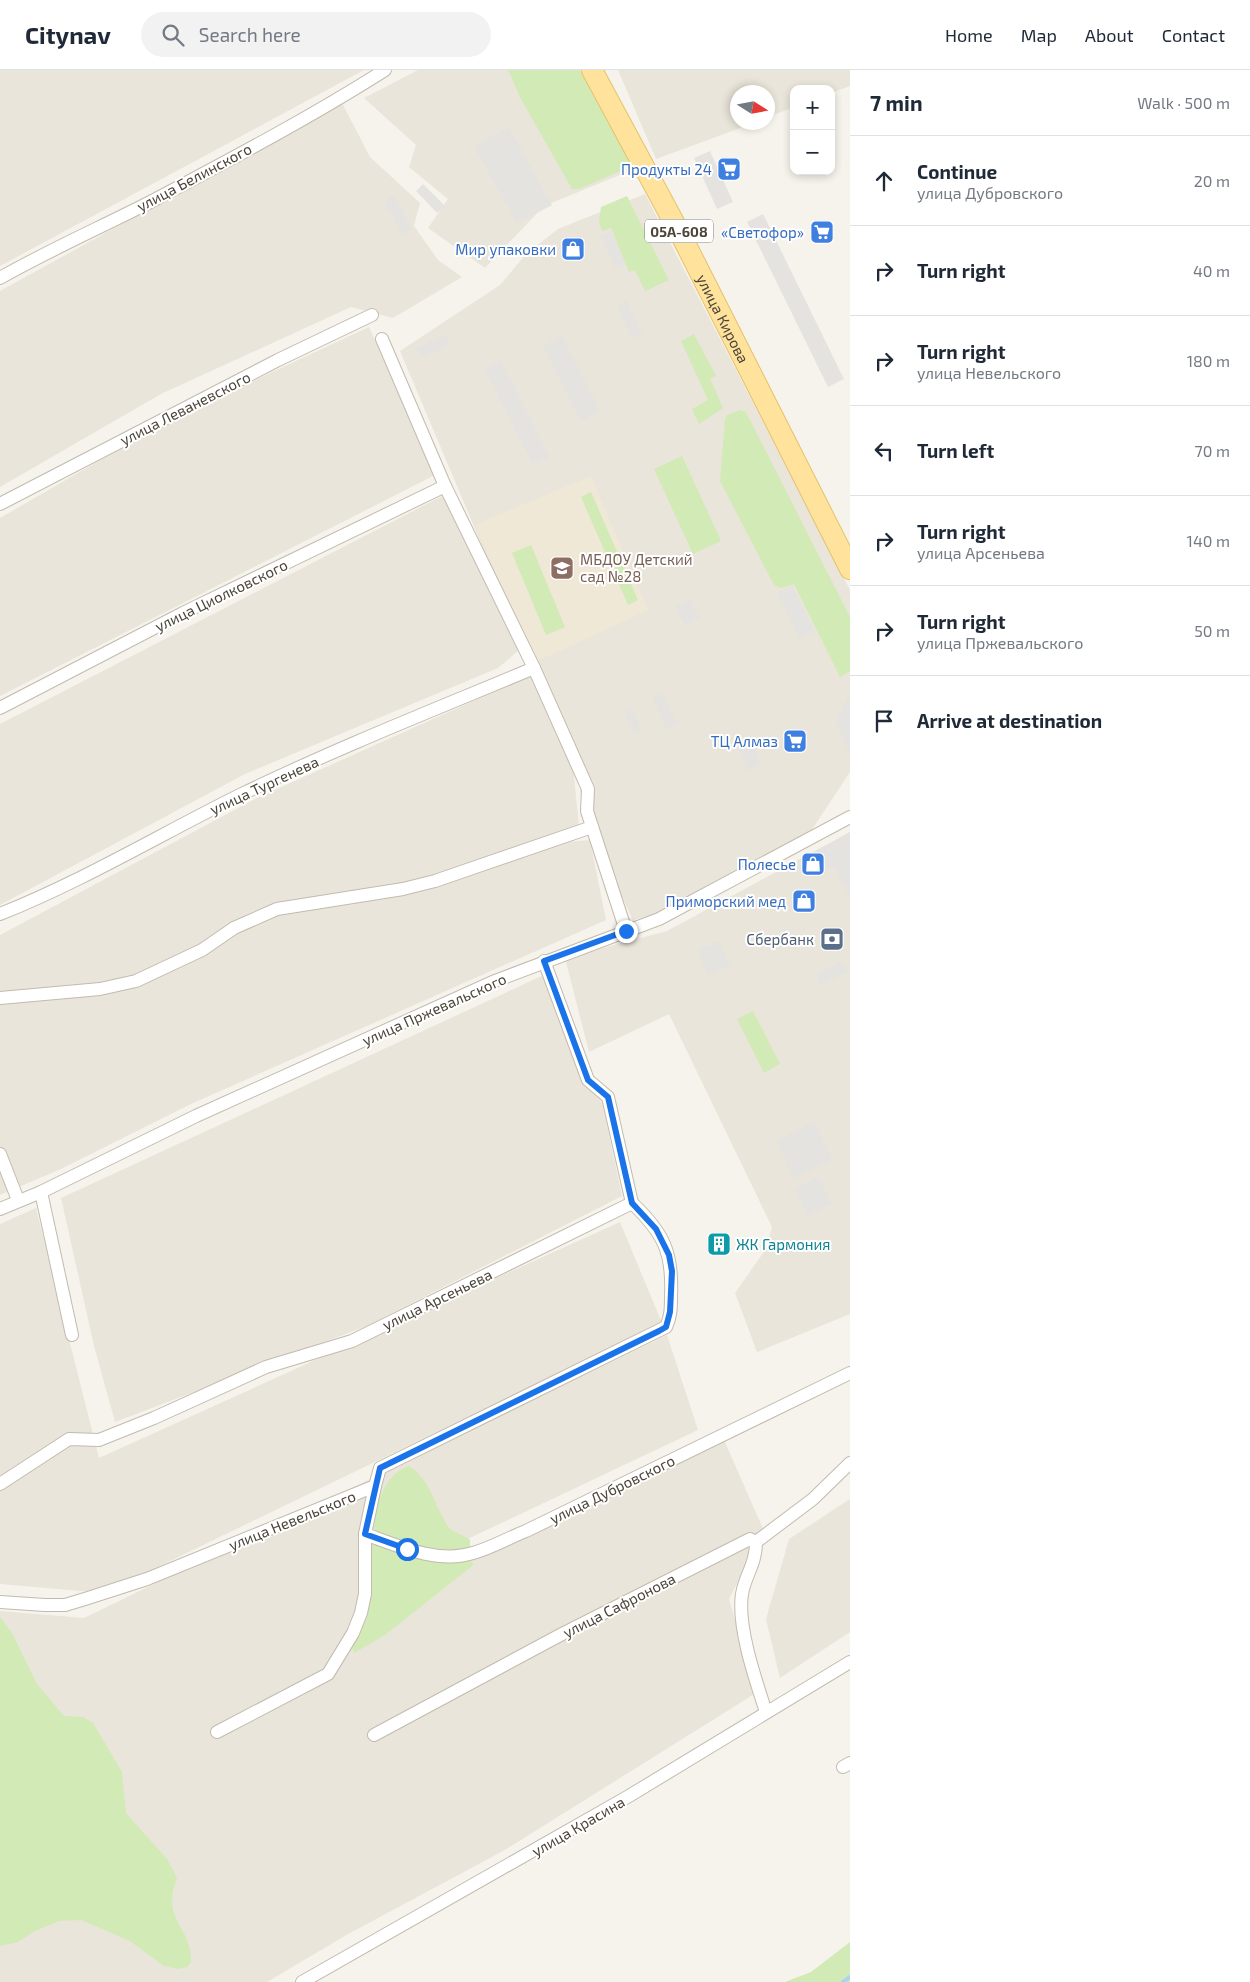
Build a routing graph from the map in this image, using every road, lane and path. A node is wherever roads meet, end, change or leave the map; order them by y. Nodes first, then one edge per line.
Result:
1 (385, 70) edge
2 (592, 70) edge
3 (0, 278) edge
4 (372, 315) dead end
5 (382, 339) dead end
6 (445, 486) junction
7 (0, 504) edge
8 (850, 568) edge
9 (534, 668) junction
10 (0, 708) edge
11 (850, 817) edge
12 (592, 827) junction
13 (0, 914) edge
14 (626, 931) junction
15 (544, 961) junction
16 (0, 998) edge
17 (0, 1154) edge
18 (42, 1192) junction
19 (18, 1200) junction
20 (632, 1203) junction
21 (0, 1209) edge
22 (72, 1335) dead end
23 (850, 1373) edge
24 (850, 1463) edge
25 (0, 1484) edge
26 (375, 1486) junction
27 (365, 1534) junction
28 (756, 1542) junction
29 (0, 1602) edge
30 (850, 1662) edge
31 (766, 1712) junction
32 (217, 1732) dead end
33 (374, 1735) dead end
34 (302, 1982) edge

1 - 3 street, улица Белинского
2 - 8 main road, улица Кирова / 05А-608
4 - 7 street, улица Леваневского
5 - 6 street
6 - 9 street
6 - 10 street, улица Циолковского
9 - 12 street
9 - 13 street, улица Тургенева
11 - 14 street, улица Пржевальского
12 - 14 street
12 - 16 street
14 - 15 street, улица Пржевальского
15 - 18 street, улица Пржевальского
15 - 20 street
17 - 19 street
18 - 19 street, улица Пржевальского
18 - 22 street
19 - 21 street, улица Пржевальского
20 - 25 street, улица Арсеньева
20 - 26 street, улица Невельского
23 - 27 street, улица Дубровского
24 - 28 street, улица Сафронова
26 - 27 street
26 - 29 street, улица Невельского
27 - 32 street
28 - 31 street
28 - 33 street, улица Сафронова
30 - 31 street, улица Красина
31 - 34 street, улица Красина

